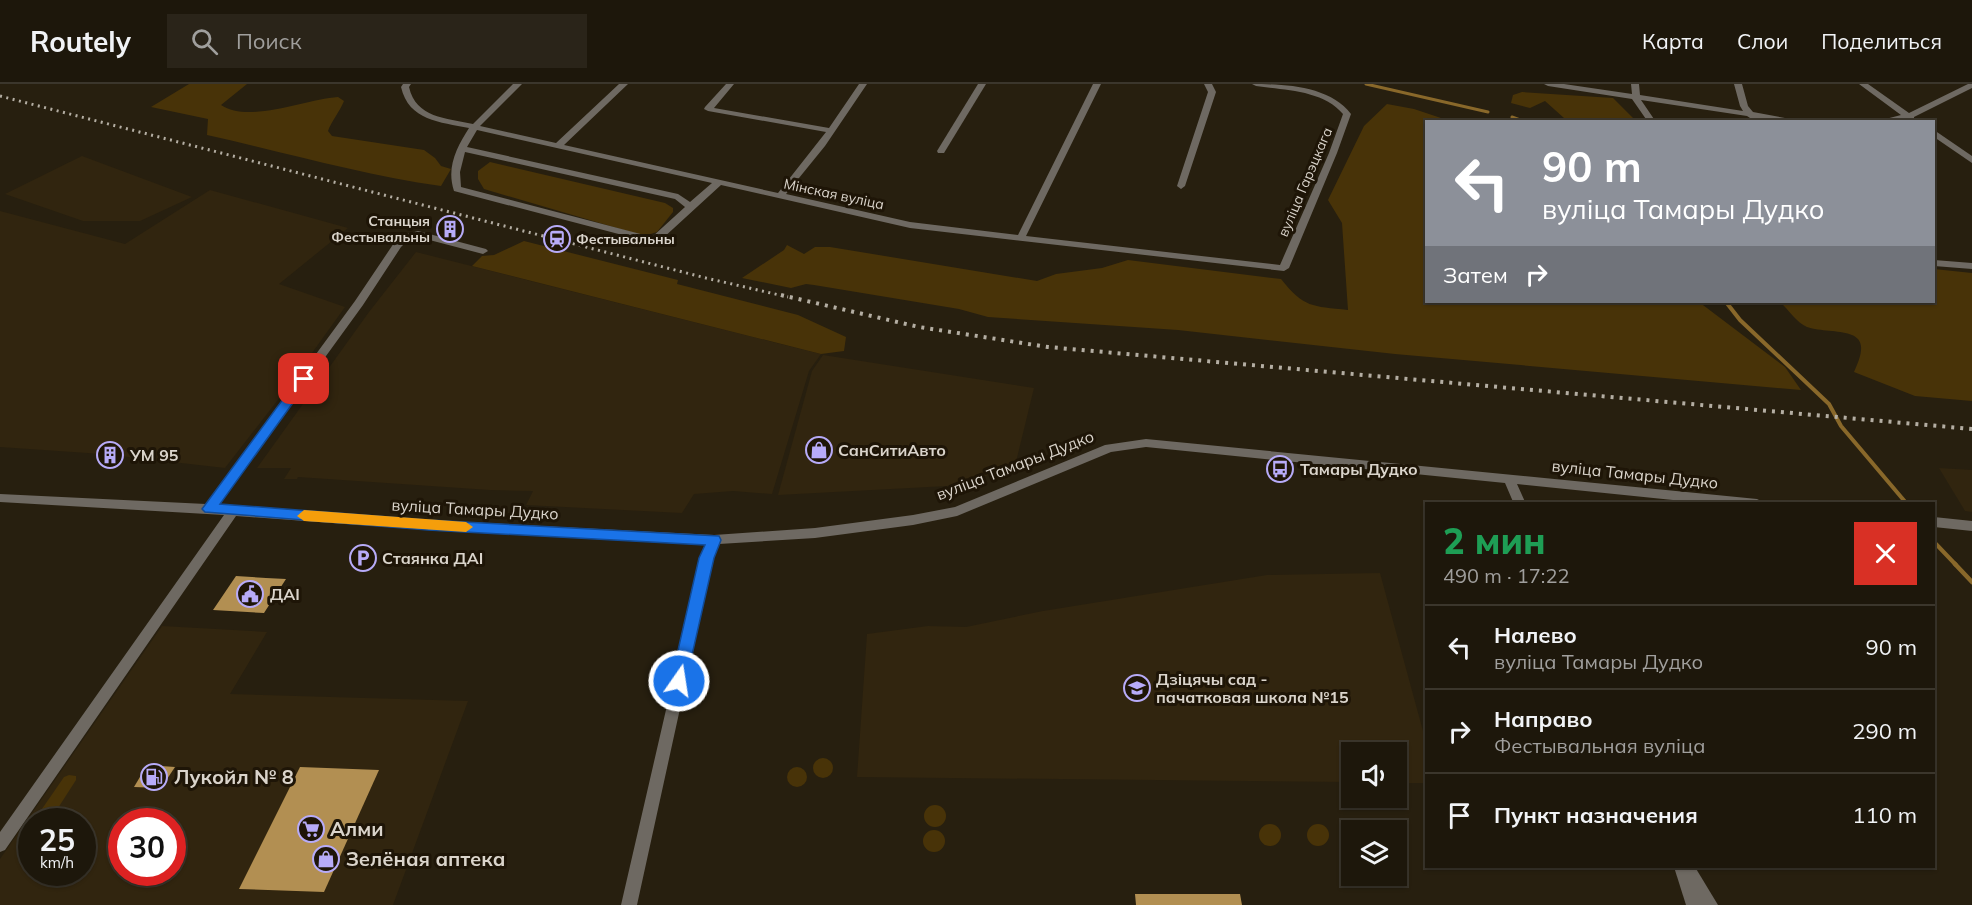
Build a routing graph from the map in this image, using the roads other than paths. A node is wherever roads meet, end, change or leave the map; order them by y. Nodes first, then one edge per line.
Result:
1 (407, 84) edge
2 (518, 84) edge
3 (624, 84) edge
4 (730, 84) edge
5 (863, 84) edge
6 (982, 84) edge
7 (1096, 84) edge
8 (1208, 84) edge
9 (1256, 84) edge
10 (1548, 84) edge
11 (1635, 84) edge
12 (1738, 84) edge
13 (1863, 84) edge
14 (1579, 87) edge
15 (1970, 89) edge
16 (1636, 99) junction
17 (1749, 114) junction
18 (1913, 119) edge
19 (1651, 120) edge
20 (1754, 120) edge
21 (1790, 120) edge
22 (474, 126) junction
23 (829, 130) junction
24 (1935, 134) edge
25 (557, 147) junction
26 (460, 148) junction
27 (941, 151) dead end
28 (1972, 160) edge
29 (718, 183) junction
30 (1181, 186) dead end
31 (780, 196) junction
32 (690, 207) junction
33 (1020, 239) junction
34 (483, 251) dead end
35 (1935, 263) edge
36 (1972, 266) edge
37 (1284, 268) joint
38 (1509, 479) junction
39 (0, 498) edge
40 (1519, 502) edge
41 (1737, 502) edge
42 (209, 509) junction
43 (233, 511) junction
44 (1935, 522) edge
45 (1972, 526) edge
46 (714, 540) junction
47 (0, 845) edge
48 (1681, 868) edge
49 (1687, 868) edge
50 (629, 905) edge
51 (1694, 905) edge
52 (1710, 905) edge

1 - 22 street, Мінская вуліца
2 - 22 street
3 - 25 street
4 - 23 street
5 - 23 street
6 - 27 street
7 - 33 street
8 - 30 street
9 - 37 street, вуліца Гарэцкага
10 - 14 street
11 - 16 street
12 - 17 street
13 - 18 street
14 - 16 street
15 - 18 street
16 - 17 street
16 - 19 street
17 - 20 street
17 - 21 street
22 - 25 street, Мінская вуліца
22 - 26 street
23 - 31 street
24 - 28 street
25 - 29 street, Мінская вуліца
26 - 32 street
26 - 32 street
29 - 31 street, Мінская вуліца
29 - 32 street
31 - 33 street, Мінская вуліца
33 - 37 street, Мінская вуліца
34 - 42 street
35 - 36 street
38 - 40 street
38 - 41 street, вуліца Тамары Дудко
38 - 46 street, вуліца Тамары Дудко
39 - 42 street, вуліца Тамары Дудко
42 - 43 street, вуліца Тамары Дудко
43 - 46 street, вуліца Тамары Дудко
43 - 47 street
44 - 45 street
46 - 50 street
48 - 51 street
49 - 52 street

